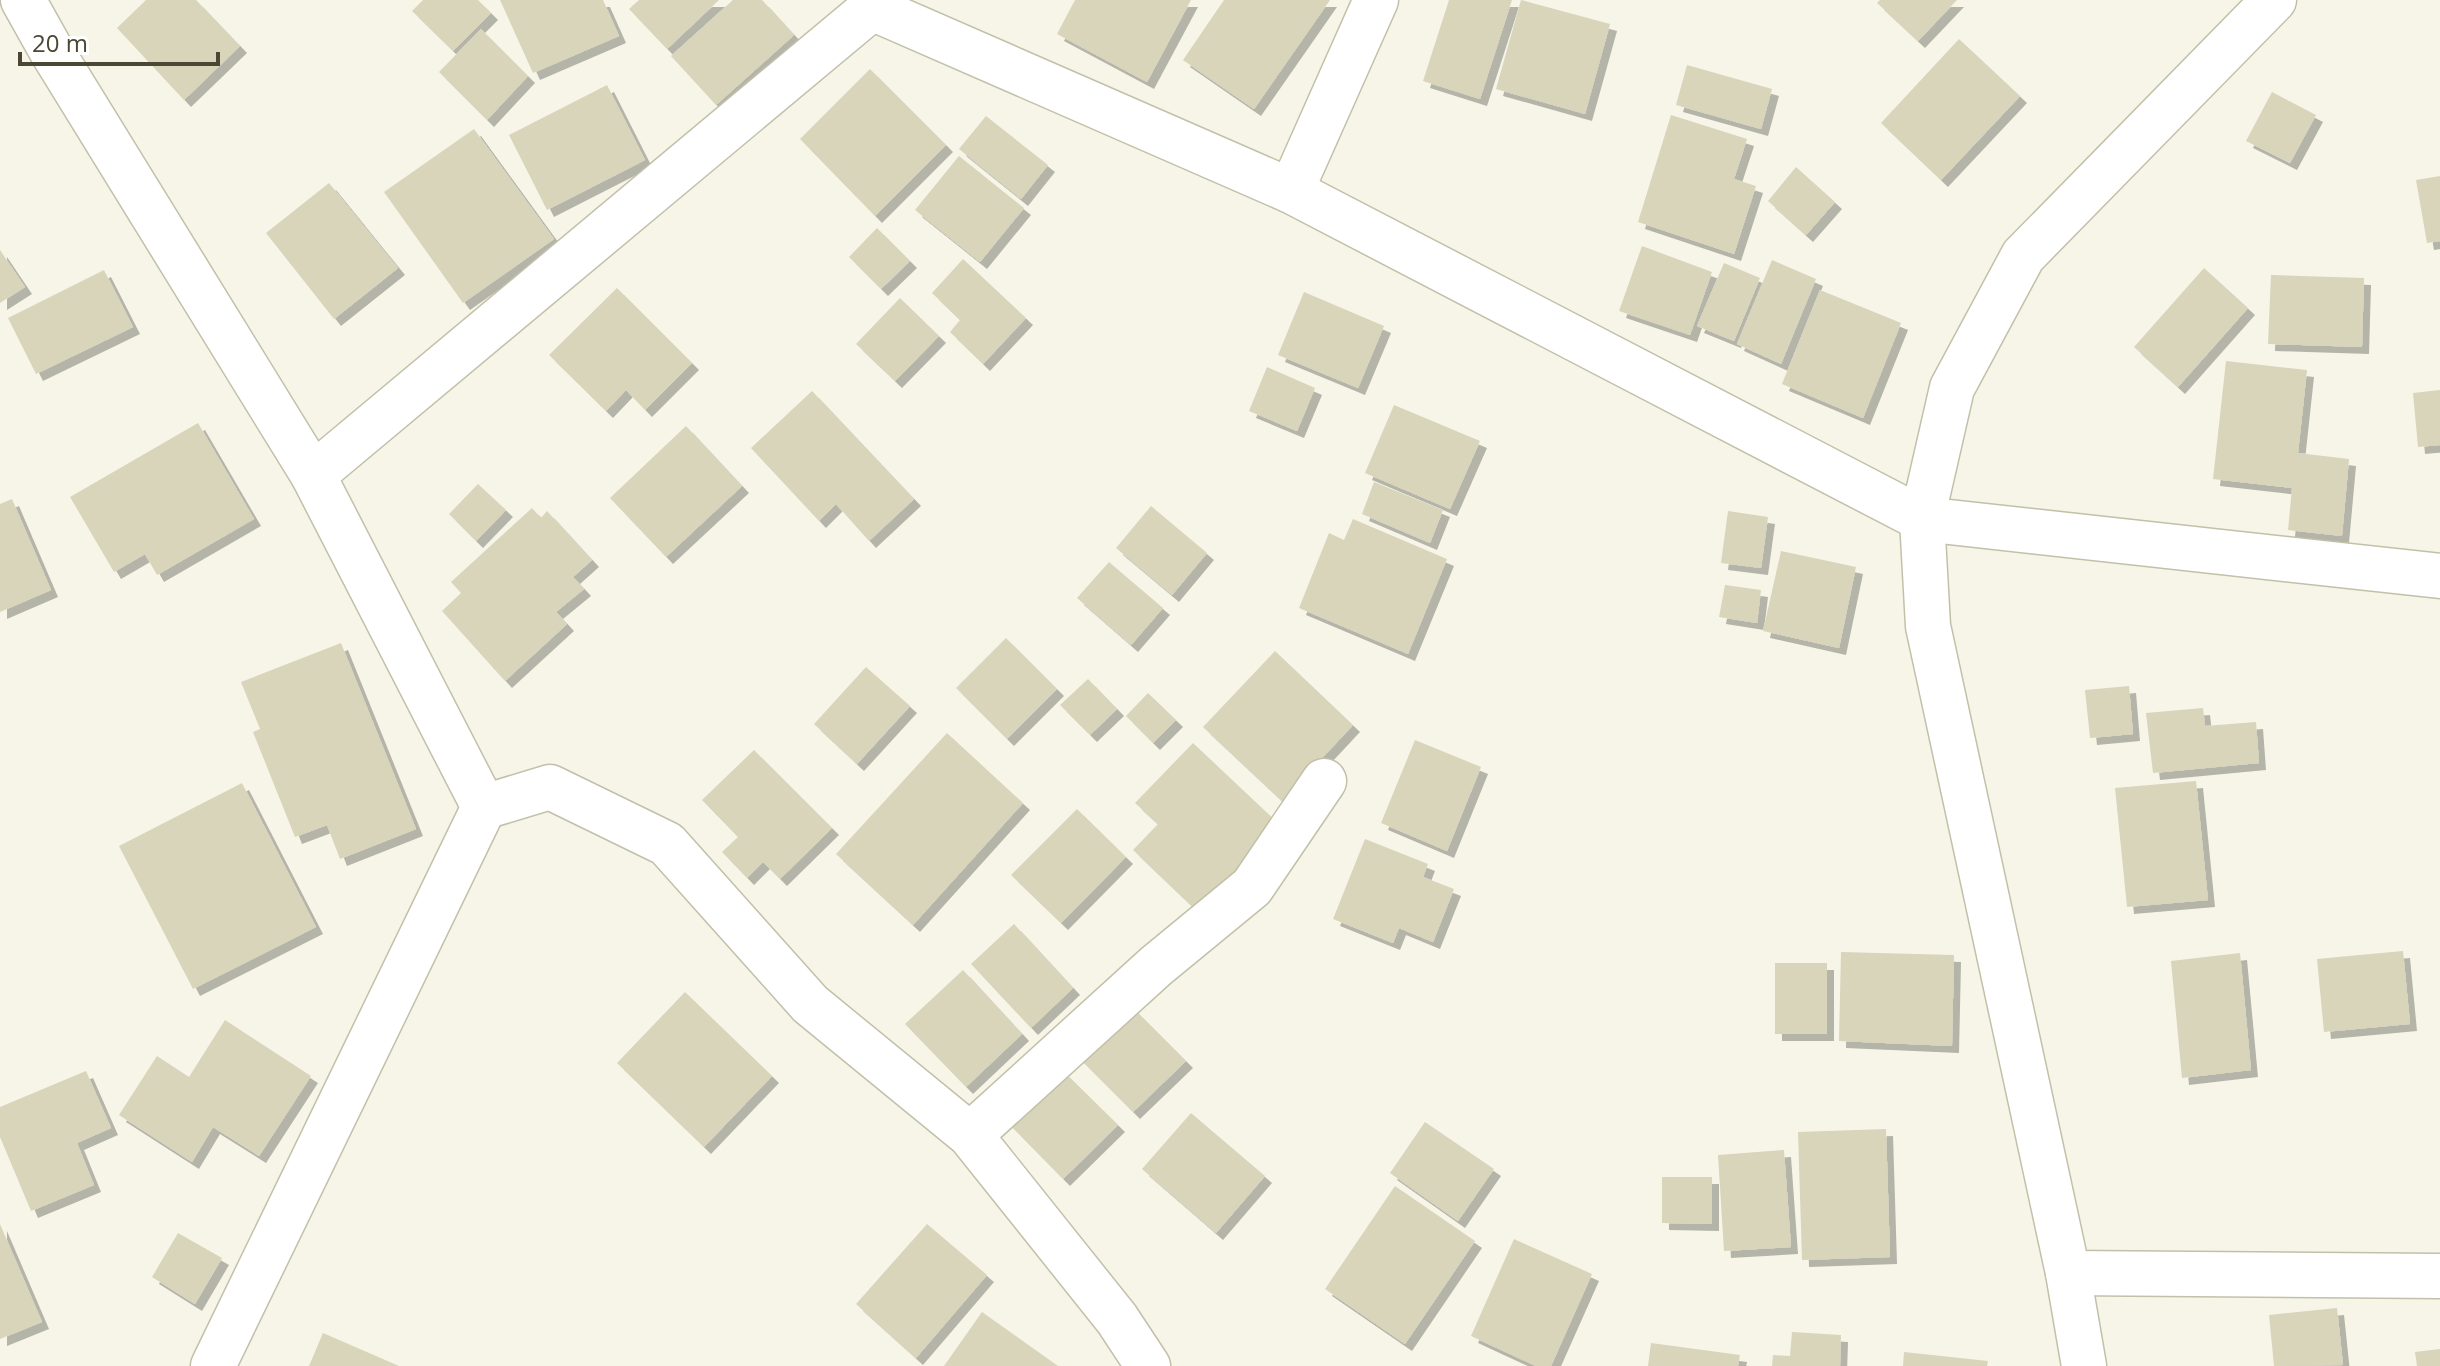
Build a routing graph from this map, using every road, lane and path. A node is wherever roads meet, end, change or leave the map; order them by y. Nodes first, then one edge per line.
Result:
1 (23, 0) edge
2 (1376, 0) edge
3 (2274, 0) edge
4 (871, 4) edge
5 (1291, 191) junction
6 (313, 475) junction
7 (1922, 519) junction
8 (2440, 576) edge
9 (1324, 781) dead end
10 (484, 807) junction
11 (970, 1135) junction
12 (2068, 1273) junction
13 (2440, 1276) edge
14 (213, 1366) edge
15 (1148, 1366) edge
16 (2084, 1366) edge

1 - 6 street
2 - 5 street
3 - 7 street
4 - 5 street
4 - 6 street
5 - 7 street
6 - 10 street
7 - 8 street
7 - 12 street
9 - 11 street
10 - 11 street
10 - 14 street
11 - 15 street
12 - 13 street
12 - 16 street

